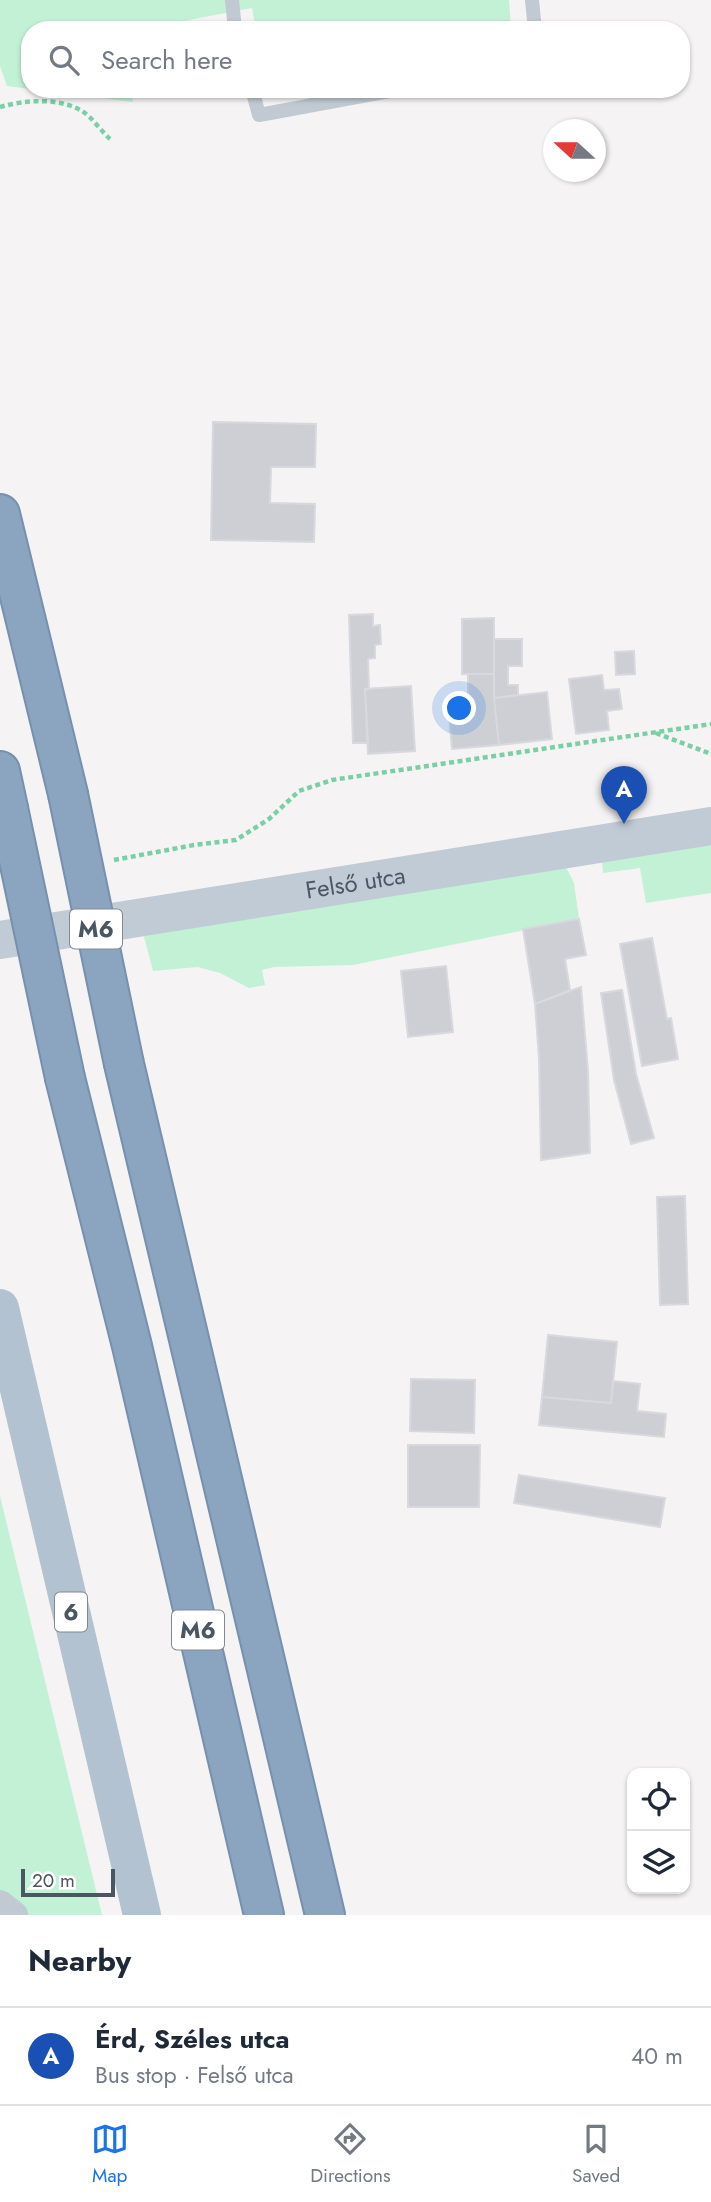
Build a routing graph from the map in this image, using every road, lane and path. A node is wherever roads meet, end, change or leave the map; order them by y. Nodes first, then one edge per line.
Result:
1 (232, 0) edge
2 (532, 0) edge
3 (234, 21) edge
4 (534, 21) edge
5 (254, 98) edge
6 (351, 98) edge
7 (0, 107) edge
8 (110, 139) dead end
9 (0, 514) edge
10 (711, 724) edge
11 (655, 732) junction
12 (711, 754) edge
13 (0, 771) edge
14 (711, 826) edge
15 (104, 862) dead end
16 (0, 940) edge
17 (0, 1308) edge
18 (0, 1904) edge
19 (13, 1915) edge
20 (142, 1915) edge
21 (264, 1915) edge
22 (325, 1915) edge

1 - 3 lane
2 - 4 lane
5 - 6 lane
7 - 8 path
9 - 22 highway, M6, bridge
10 - 11 path
11 - 12 path
11 - 15 path
13 - 21 highway, M6, bridge
14 - 16 street, Felső utca
17 - 20 main road, 6
18 - 19 street

